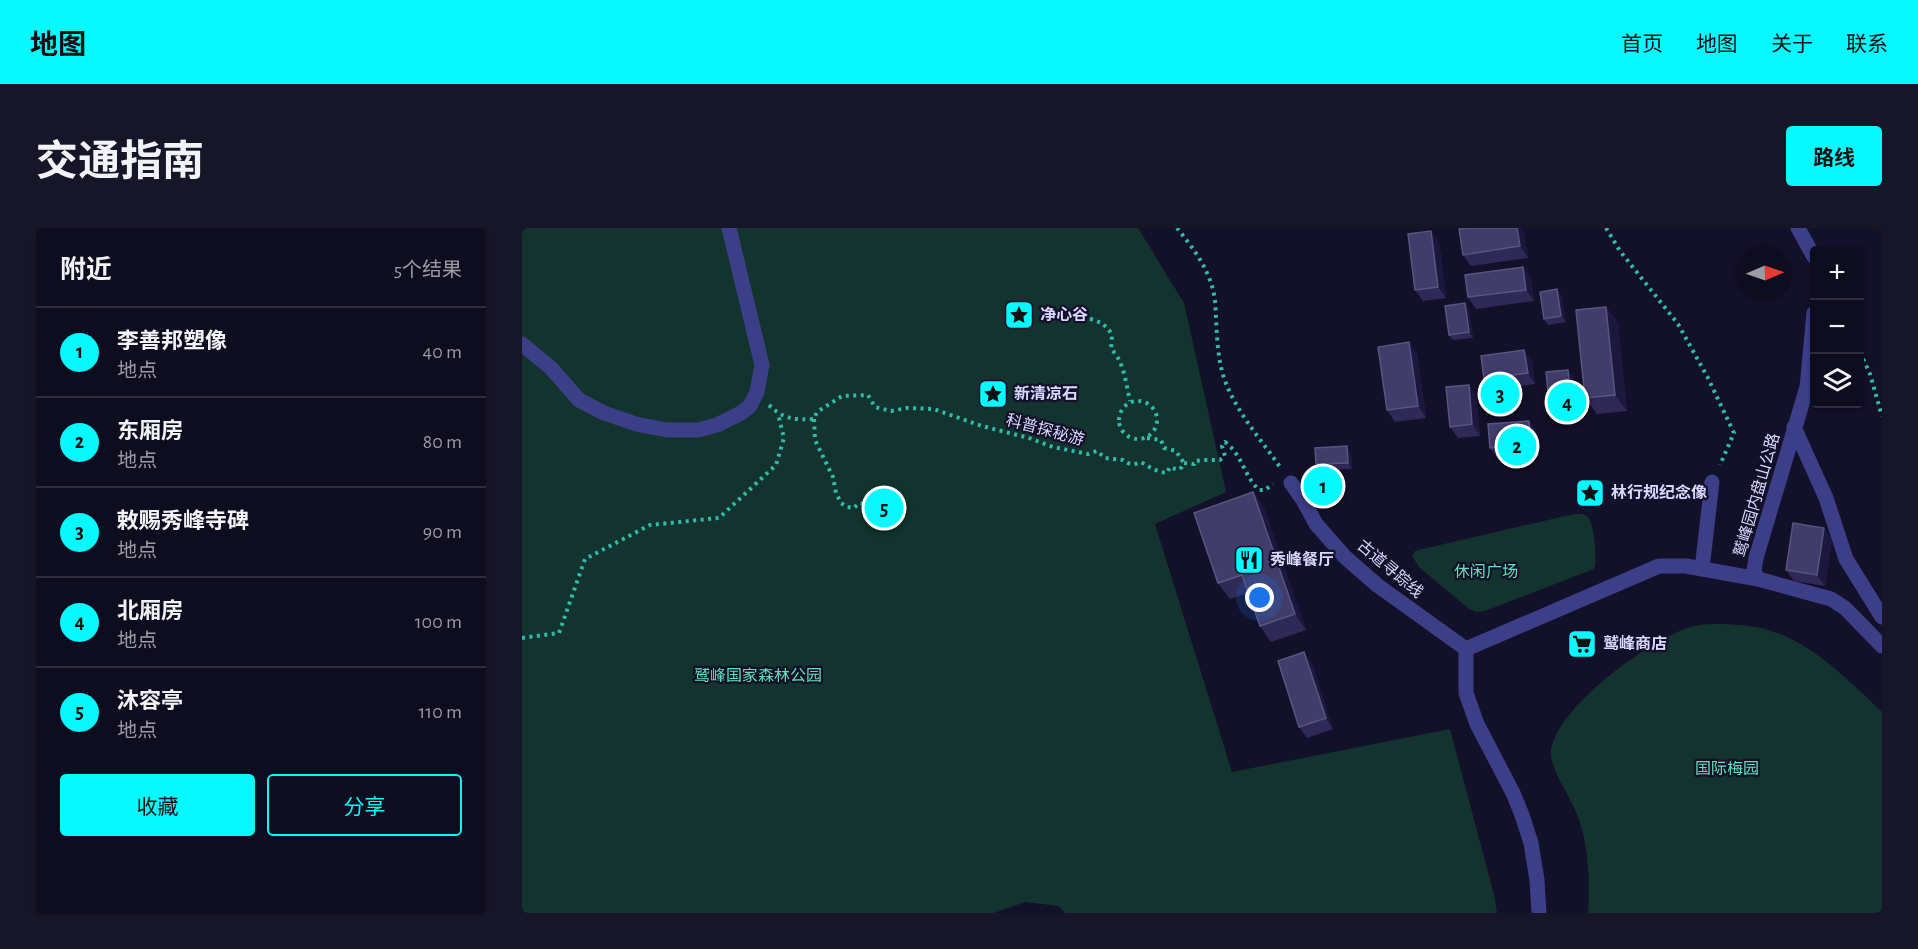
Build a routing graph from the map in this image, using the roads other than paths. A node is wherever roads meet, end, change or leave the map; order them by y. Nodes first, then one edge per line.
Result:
1 (729, 228) edge
2 (1798, 228) edge
3 (1810, 248) edge
4 (522, 344) edge
5 (1811, 354) edge
6 (1794, 427) junction
7 (1712, 482) road end
8 (1291, 483) road end
9 (1702, 569) junction
10 (1758, 579) junction
11 (1882, 617) edge
12 (1882, 646) edge
13 (1466, 649) junction
14 (1539, 913) edge

1 - 4 lane
2 - 3 lane
5 - 6 lane, 鹫峰园内盘山公路
6 - 10 lane, 鹫峰园内盘山公路
6 - 11 lane
7 - 9 lane
8 - 13 lane, 古道寻踪线
9 - 10 lane
9 - 13 lane
10 - 12 lane, 鹫峰园内盘山公路
13 - 14 lane

